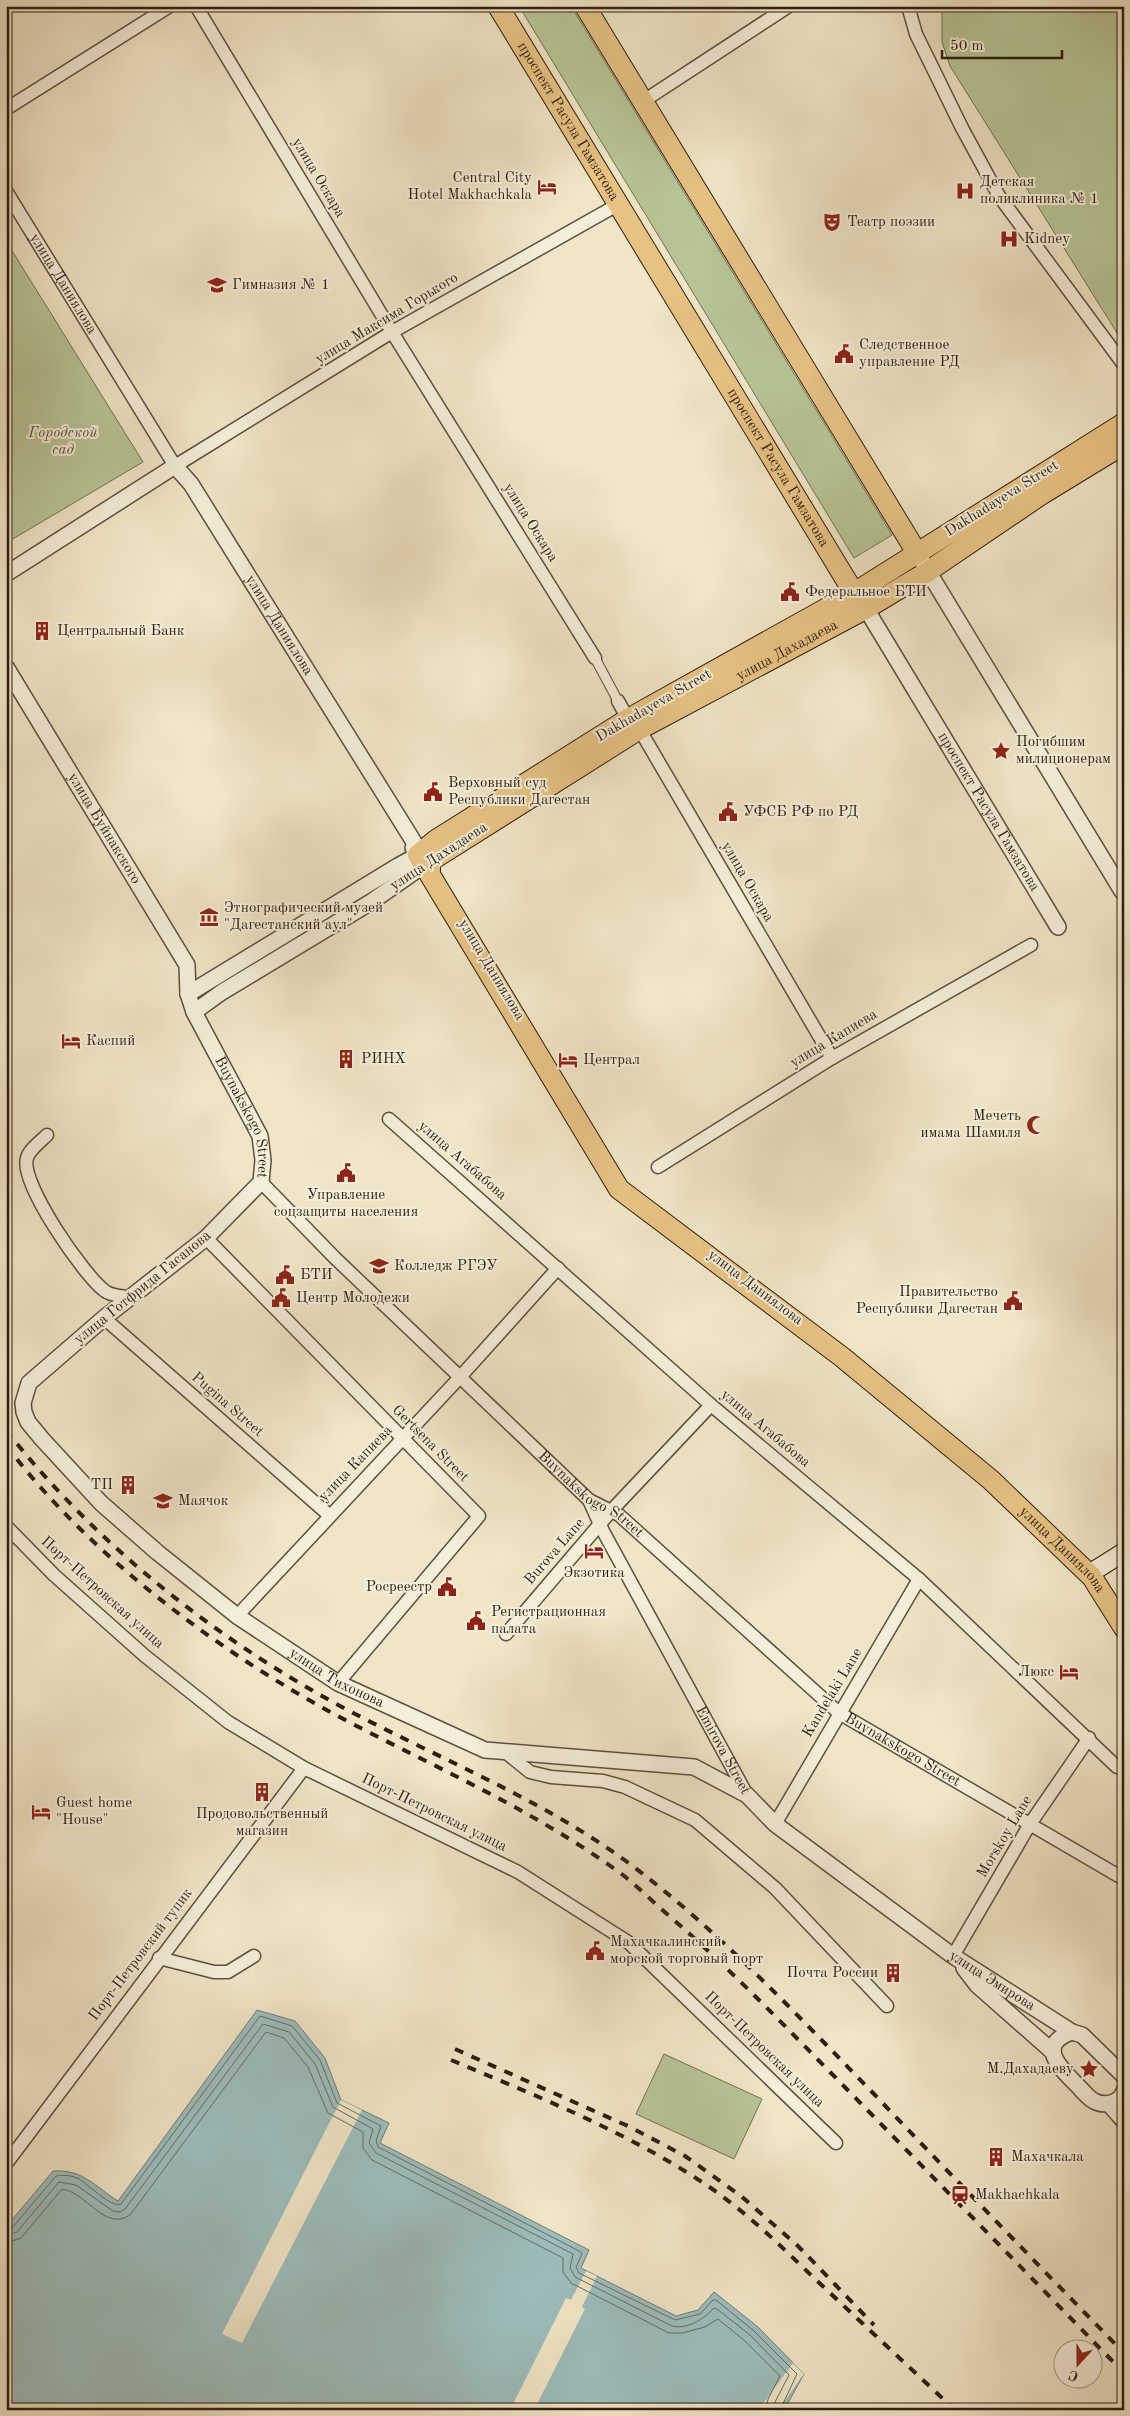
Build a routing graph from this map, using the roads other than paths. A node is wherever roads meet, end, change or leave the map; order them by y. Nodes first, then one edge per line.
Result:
1 (170, 6) edge
2 (196, 6) edge
3 (498, 6) edge
4 (585, 6) edge
5 (789, 6) edge
6 (908, 6) edge
7 (642, 102) junction
8 (6, 109) edge
9 (6, 191) edge
10 (619, 204) junction
11 (392, 332) junction
12 (1124, 365) edge
13 (1124, 424) edge
14 (1124, 444) edge
15 (174, 467) junction
16 (917, 552) junction
17 (927, 572) junction
18 (6, 574) edge
19 (854, 593) junction
20 (867, 608) junction
21 (594, 658) joint
22 (6, 667) edge
23 (618, 701) joint
24 (633, 725) junction
25 (422, 859) junction
26 (1122, 891) dead end
27 (1058, 927) dead end
28 (1031, 945) dead end
29 (188, 994) junction
30 (194, 1012) junction
31 (832, 1058) junction
32 (389, 1119) dead end
33 (47, 1135) dead end
34 (658, 1167) dead end
35 (261, 1182) junction
36 (206, 1238) junction
37 (558, 1268) junction
38 (131, 1298) junction
39 (104, 1318) junction
40 (461, 1376) junction
41 (24, 1393) joint
42 (711, 1405) junction
43 (402, 1439) junction
44 (589, 1500) junction
45 (611, 1511) junction
46 (328, 1515) junction
47 (600, 1524) junction
48 (6, 1526) edge
49 (1124, 1552) edge
50 (1124, 1556) edge
51 (1092, 1574) junction
52 (919, 1579) junction
53 (237, 1616) junction
54 (1124, 1619) edge
55 (1124, 1628) edge
56 (506, 1634) dead end
57 (338, 1683) junction
58 (840, 1713) junction
59 (1089, 1738) junction
60 (504, 1751) junction
61 (304, 1768) junction
62 (1117, 1768) dead end
63 (747, 1795) junction
64 (775, 1824) junction
65 (1030, 1824) junction
66 (1124, 1879) edge
67 (254, 1956) dead end
68 (953, 1956) junction
69 (159, 1958) junction
70 (887, 2006) dead end
71 (1072, 2032) junction
72 (1053, 2052) junction
73 (1124, 2076) edge
74 (1124, 2091) edge
75 (1109, 2104) junction
76 (1124, 2121) edge
77 (836, 2143) dead end
78 (6, 2164) edge

1 - 8 street
2 - 11 street, улица Оскара
3 - 10 main road, проспект Расула Гамзатова
4 - 7 main road
5 - 7 street
6 - 12 street
7 - 16 main road
9 - 15 street, улица Даниялова
10 - 11 street, улица Максима Горького
10 - 19 main road, проспект Расула Гамзатова
11 - 15 street, улица Максима Горького
11 - 21 street, улица Оскара
13 - 16 main road, Dakhadayeva Street
14 - 17 main road, улица Дахадаева
15 - 18 street
15 - 25 street, улица Даниялова
16 - 17 street
16 - 19 main road, Dakhadayeva Street
17 - 20 main road, улица Дахадаева
17 - 26 street
19 - 20 street, проспект Расула Гамзатова
19 - 24 main road, Dakhadayeva Street
20 - 24 main road, улица Дахадаева
20 - 27 street, проспект Расула Гамзатова
21 - 23 street, улица Оскара
22 - 29 street, улица Буйнакского
23 - 24 street, улица Оскара
24 - 25 main road, улица Дахадаева
24 - 31 street, улица Оскара
25 - 29 street
25 - 30 street, улица Дахадаева
25 - 51 main road, улица Даниялова
28 - 31 street, улица Капиева
29 - 30 street, Buynakskogo Street
30 - 35 street, Buynakskogo Street
31 - 34 street, улица Капиева
32 - 37 street, улица Агабабова
33 - 38 street
35 - 36 street, улица Готфрида Гасанова
35 - 40 street, Buynakskogo Street
36 - 38 street, улица Готфрида Гасанова
36 - 43 street, Gertsena Street
37 - 40 street, улица Капиева
37 - 42 street, улица Агабабова
38 - 39 street, улица Готфрида Гасанова
39 - 41 street, улица Готфрида Гасанова
39 - 46 street, Pugina Street
40 - 43 street, улица Капиева
40 - 44 street, Buynakskogo Street
41 - 53 street, улица Тихонова
42 - 45 street, Burova Lane
42 - 52 street, улица Агабабова
43 - 46 street, улица Капиева
43 - 57 street, Gertsena Street
44 - 45 street, Buynakskogo Street
44 - 47 street, Emirova Street
45 - 47 street, Burova Lane
45 - 58 street, Buynakskogo Street
46 - 53 street, улица Капиева
47 - 56 street, Burova Lane
47 - 63 street, Emirova Street
48 - 61 street, Порт-Петровская улица
49 - 51 main road
50 - 51 main road
51 - 54 main road, улица Даниялова
51 - 55 main road, улица Даниялова
52 - 58 street, Kandelaki Lane
52 - 59 street, улица Агабабова
53 - 57 street, улица Тихонова
57 - 60 street, улица Тихонова
58 - 64 street, Kandelaki Lane
58 - 65 street, Buynakskogo Street
59 - 62 street, улица Агабабова
59 - 65 street, Morskoy Lane
60 - 63 street, улица Тихонова
60 - 70 street
61 - 69 street, Порт-Петровский тупик
61 - 77 street, Порт-Петровская улица
63 - 64 street, Emirova Street
64 - 68 street, Emirova Street
65 - 66 street, Buynakskogo Street
65 - 68 street, Morskoy Lane
67 - 69 street
68 - 71 street, улица Эмирова
68 - 72 street, улица Эмирова
69 - 78 street, Порт-Петровский тупик
71 - 72 street
71 - 73 street, улица Эмирова
72 - 75 street, улица Эмирова
74 - 75 street
75 - 76 street, улица Эмирова

